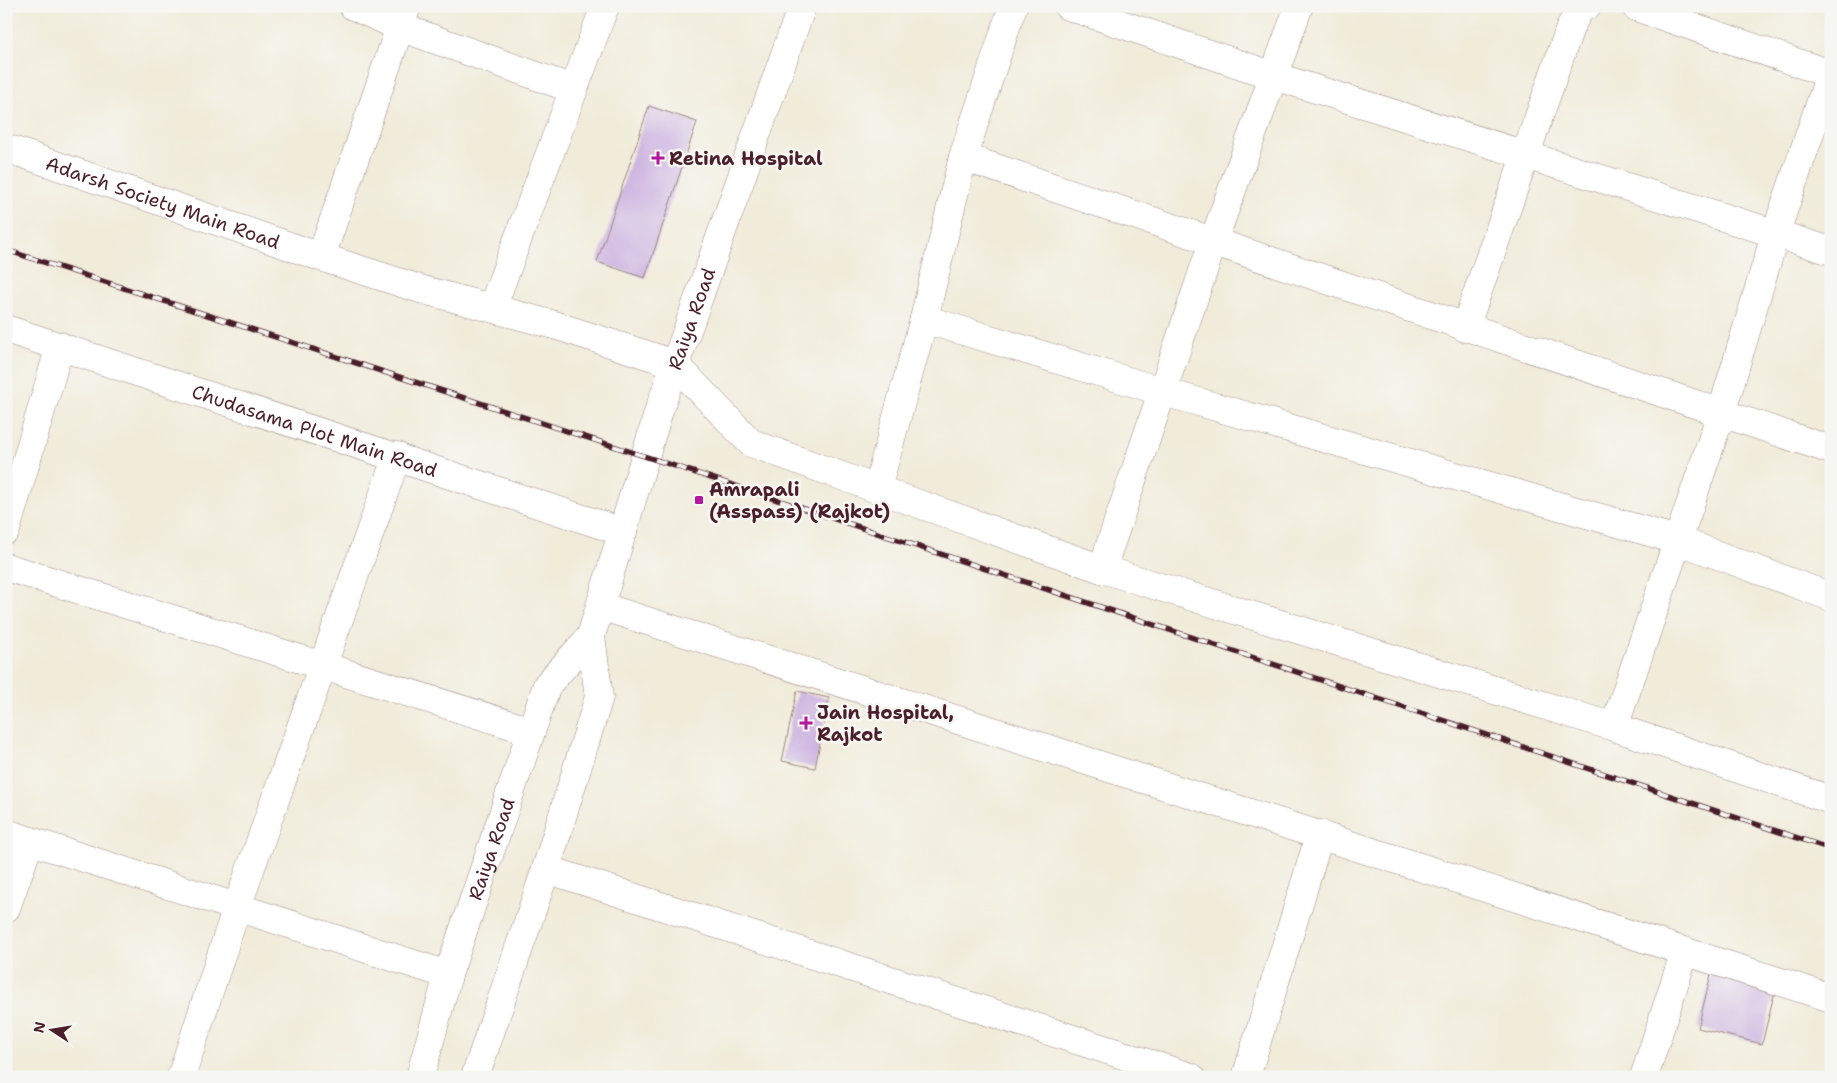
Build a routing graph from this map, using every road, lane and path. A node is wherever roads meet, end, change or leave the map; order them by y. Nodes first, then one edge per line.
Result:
1 (353, 6) edge
2 (605, 6) edge
3 (802, 6) edge
4 (1013, 6) edge
5 (1068, 6) edge
6 (1299, 6) edge
7 (1582, 7) edge
8 (1634, 7) edge
9 (404, 16) edge
10 (1830, 73) edge
11 (1274, 76) junction
12 (573, 89) junction
13 (6, 148) edge
14 (1526, 154) junction
15 (963, 158) junction
16 (1776, 232) junction
17 (1213, 242) junction
18 (1831, 251) edge
19 (320, 257) junction
20 (492, 308) junction
21 (924, 319) junction
22 (1465, 328) junction
23 (6, 329) edge
24 (60, 346) junction
25 (675, 364) junction
26 (1164, 392) junction
27 (1721, 414) junction
28 (1831, 450) edge
29 (397, 456) junction
30 (877, 489) junction
31 (6, 530) edge
32 (623, 532) junction
33 (1676, 540) junction
34 (6, 567) edge
35 (1102, 569) junction
36 (1831, 597) edge
37 (600, 606) junction
38 (591, 636) junction
39 (323, 667) junction
40 (1614, 727) junction
41 (531, 731) junction
42 (1831, 800) edge
43 (1320, 834) junction
44 (18, 837) edge
45 (546, 869) junction
46 (237, 907) junction
47 (6, 908) edge
48 (1685, 951) junction
49 (448, 975) junction
50 (1831, 998) edge
51 (181, 1077) edge
52 (420, 1077) edge
53 (475, 1077) edge
54 (1191, 1077) edge
55 (1246, 1077) edge
56 (1644, 1077) edge

1 - 9 street
2 - 12 street
3 - 25 street, Raiya Road
4 - 15 street
5 - 11 street
6 - 11 street
7 - 14 street
8 - 10 street
9 - 12 street
9 - 19 street
10 - 16 street
11 - 14 street
11 - 17 street
12 - 20 street
13 - 19 street, Adarsh Society Main Road
14 - 16 street
14 - 22 street
15 - 17 street
15 - 21 street
16 - 18 street
16 - 27 street
17 - 22 street
17 - 26 street
19 - 20 street, Adarsh Society Main Road
20 - 25 street, Adarsh Society Main Road
21 - 26 street
21 - 30 street
22 - 27 street
23 - 24 street, Chudasama Plot Main Road
24 - 29 street, Chudasama Plot Main Road
24 - 31 street
25 - 30 street
25 - 32 street, Raiya Road
26 - 33 street
26 - 35 street
27 - 28 street
27 - 33 street
29 - 32 street, Chudasama Plot Main Road
29 - 39 street
30 - 35 street
32 - 37 street, Raiya Road
33 - 36 street
33 - 40 street
34 - 39 street
35 - 40 street
37 - 38 street, Raiya Road
37 - 43 street
38 - 41 street, Raiya Road
38 - 45 street, Raiya Road
39 - 41 street
39 - 46 street
40 - 42 street
41 - 49 street, Raiya Road
43 - 48 street
43 - 55 street
44 - 46 street
44 - 47 street
45 - 53 street, Raiya Road
45 - 54 street
46 - 49 street
46 - 51 street
48 - 50 street
48 - 56 street
49 - 52 street, Raiya Road

